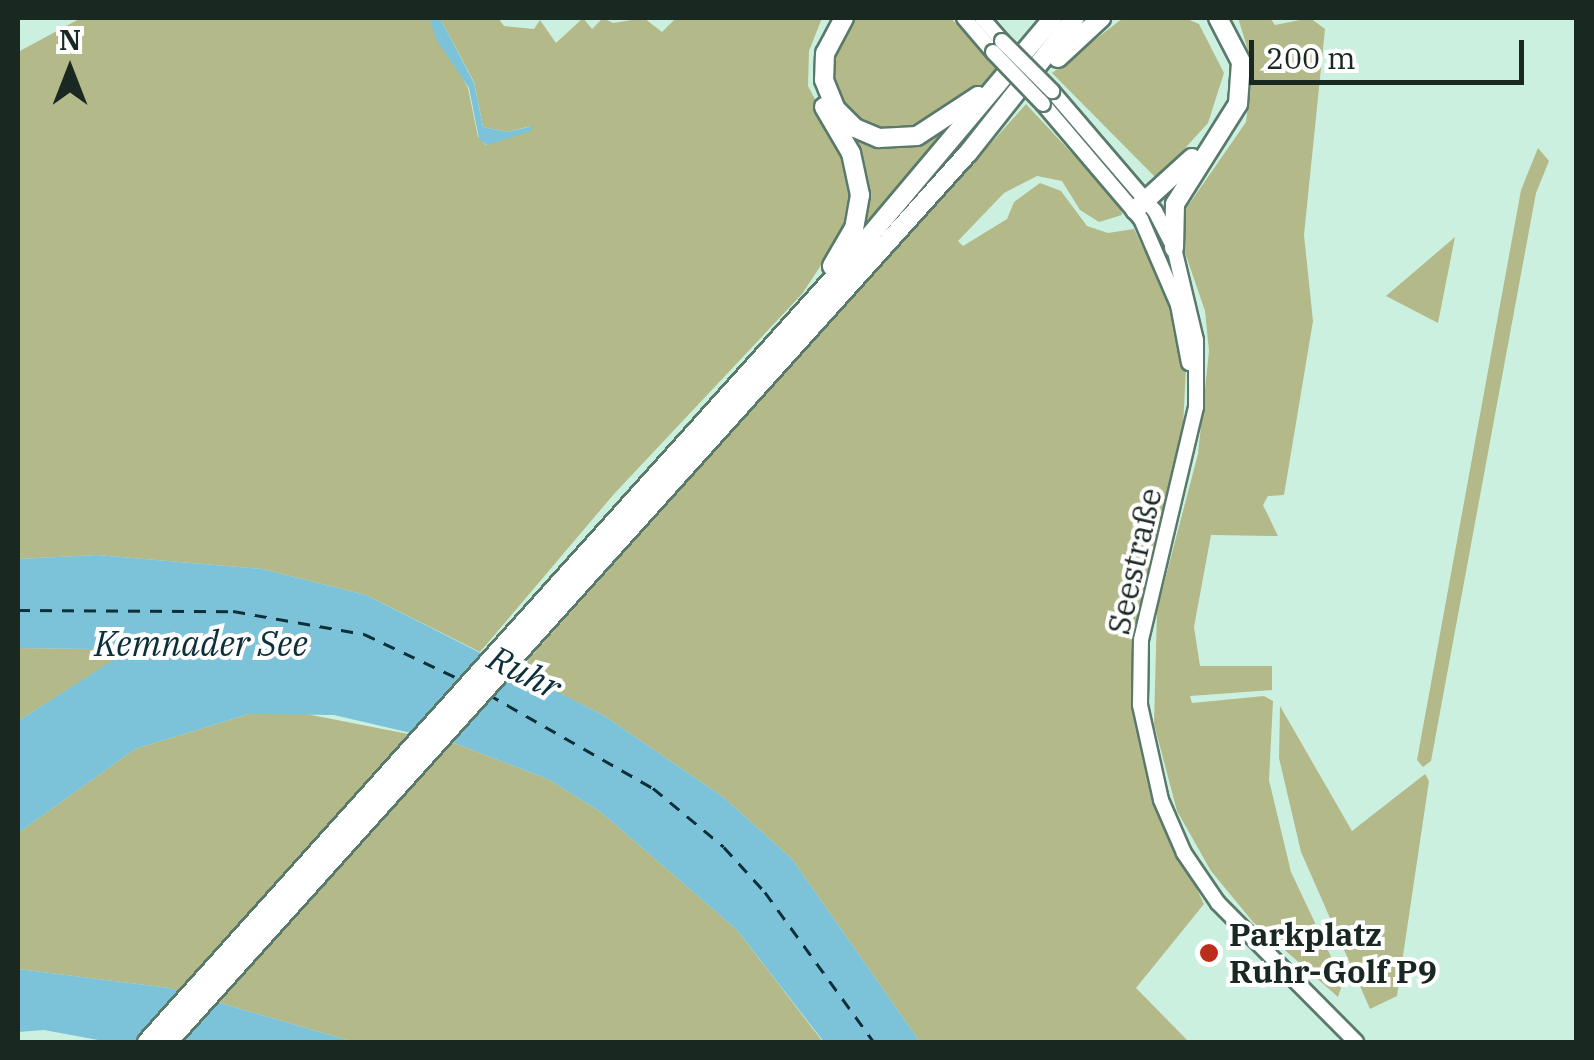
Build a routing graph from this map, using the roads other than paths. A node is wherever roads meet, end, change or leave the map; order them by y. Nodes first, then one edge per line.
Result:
1 (832, 18) edge
2 (844, 18) edge
3 (964, 18) edge
4 (982, 18) edge
5 (1053, 18) edge
6 (1075, 18) edge
7 (1101, 18) edge
8 (1206, 18) edge
9 (1218, 18) edge
10 (998, 47) junction
11 (968, 154) junction
12 (1183, 188) junction
13 (1145, 210) junction
14 (1174, 248) junction
15 (776, 342) junction
16 (1190, 438) junction
17 (548, 608) junction
18 (147, 1042) edge
19 (168, 1042) edge
20 (1356, 1042) edge

1 - 15 highway
2 - 5 highway
3 - 10 main road, Seestraße
4 - 10 main road, Seestraße
5 - 15 highway
6 - 11 highway
7 - 11 highway
8 - 13 highway
9 - 12 highway
10 - 13 main road, Seestraße, bridge
11 - 17 highway
12 - 13 highway
12 - 14 highway
13 - 14 main road, Seestraße
13 - 16 main road, Seestraße
14 - 16 main road, Seestraße
15 - 17 highway
16 - 20 main road, Seestraße
17 - 18 highway
17 - 19 highway

